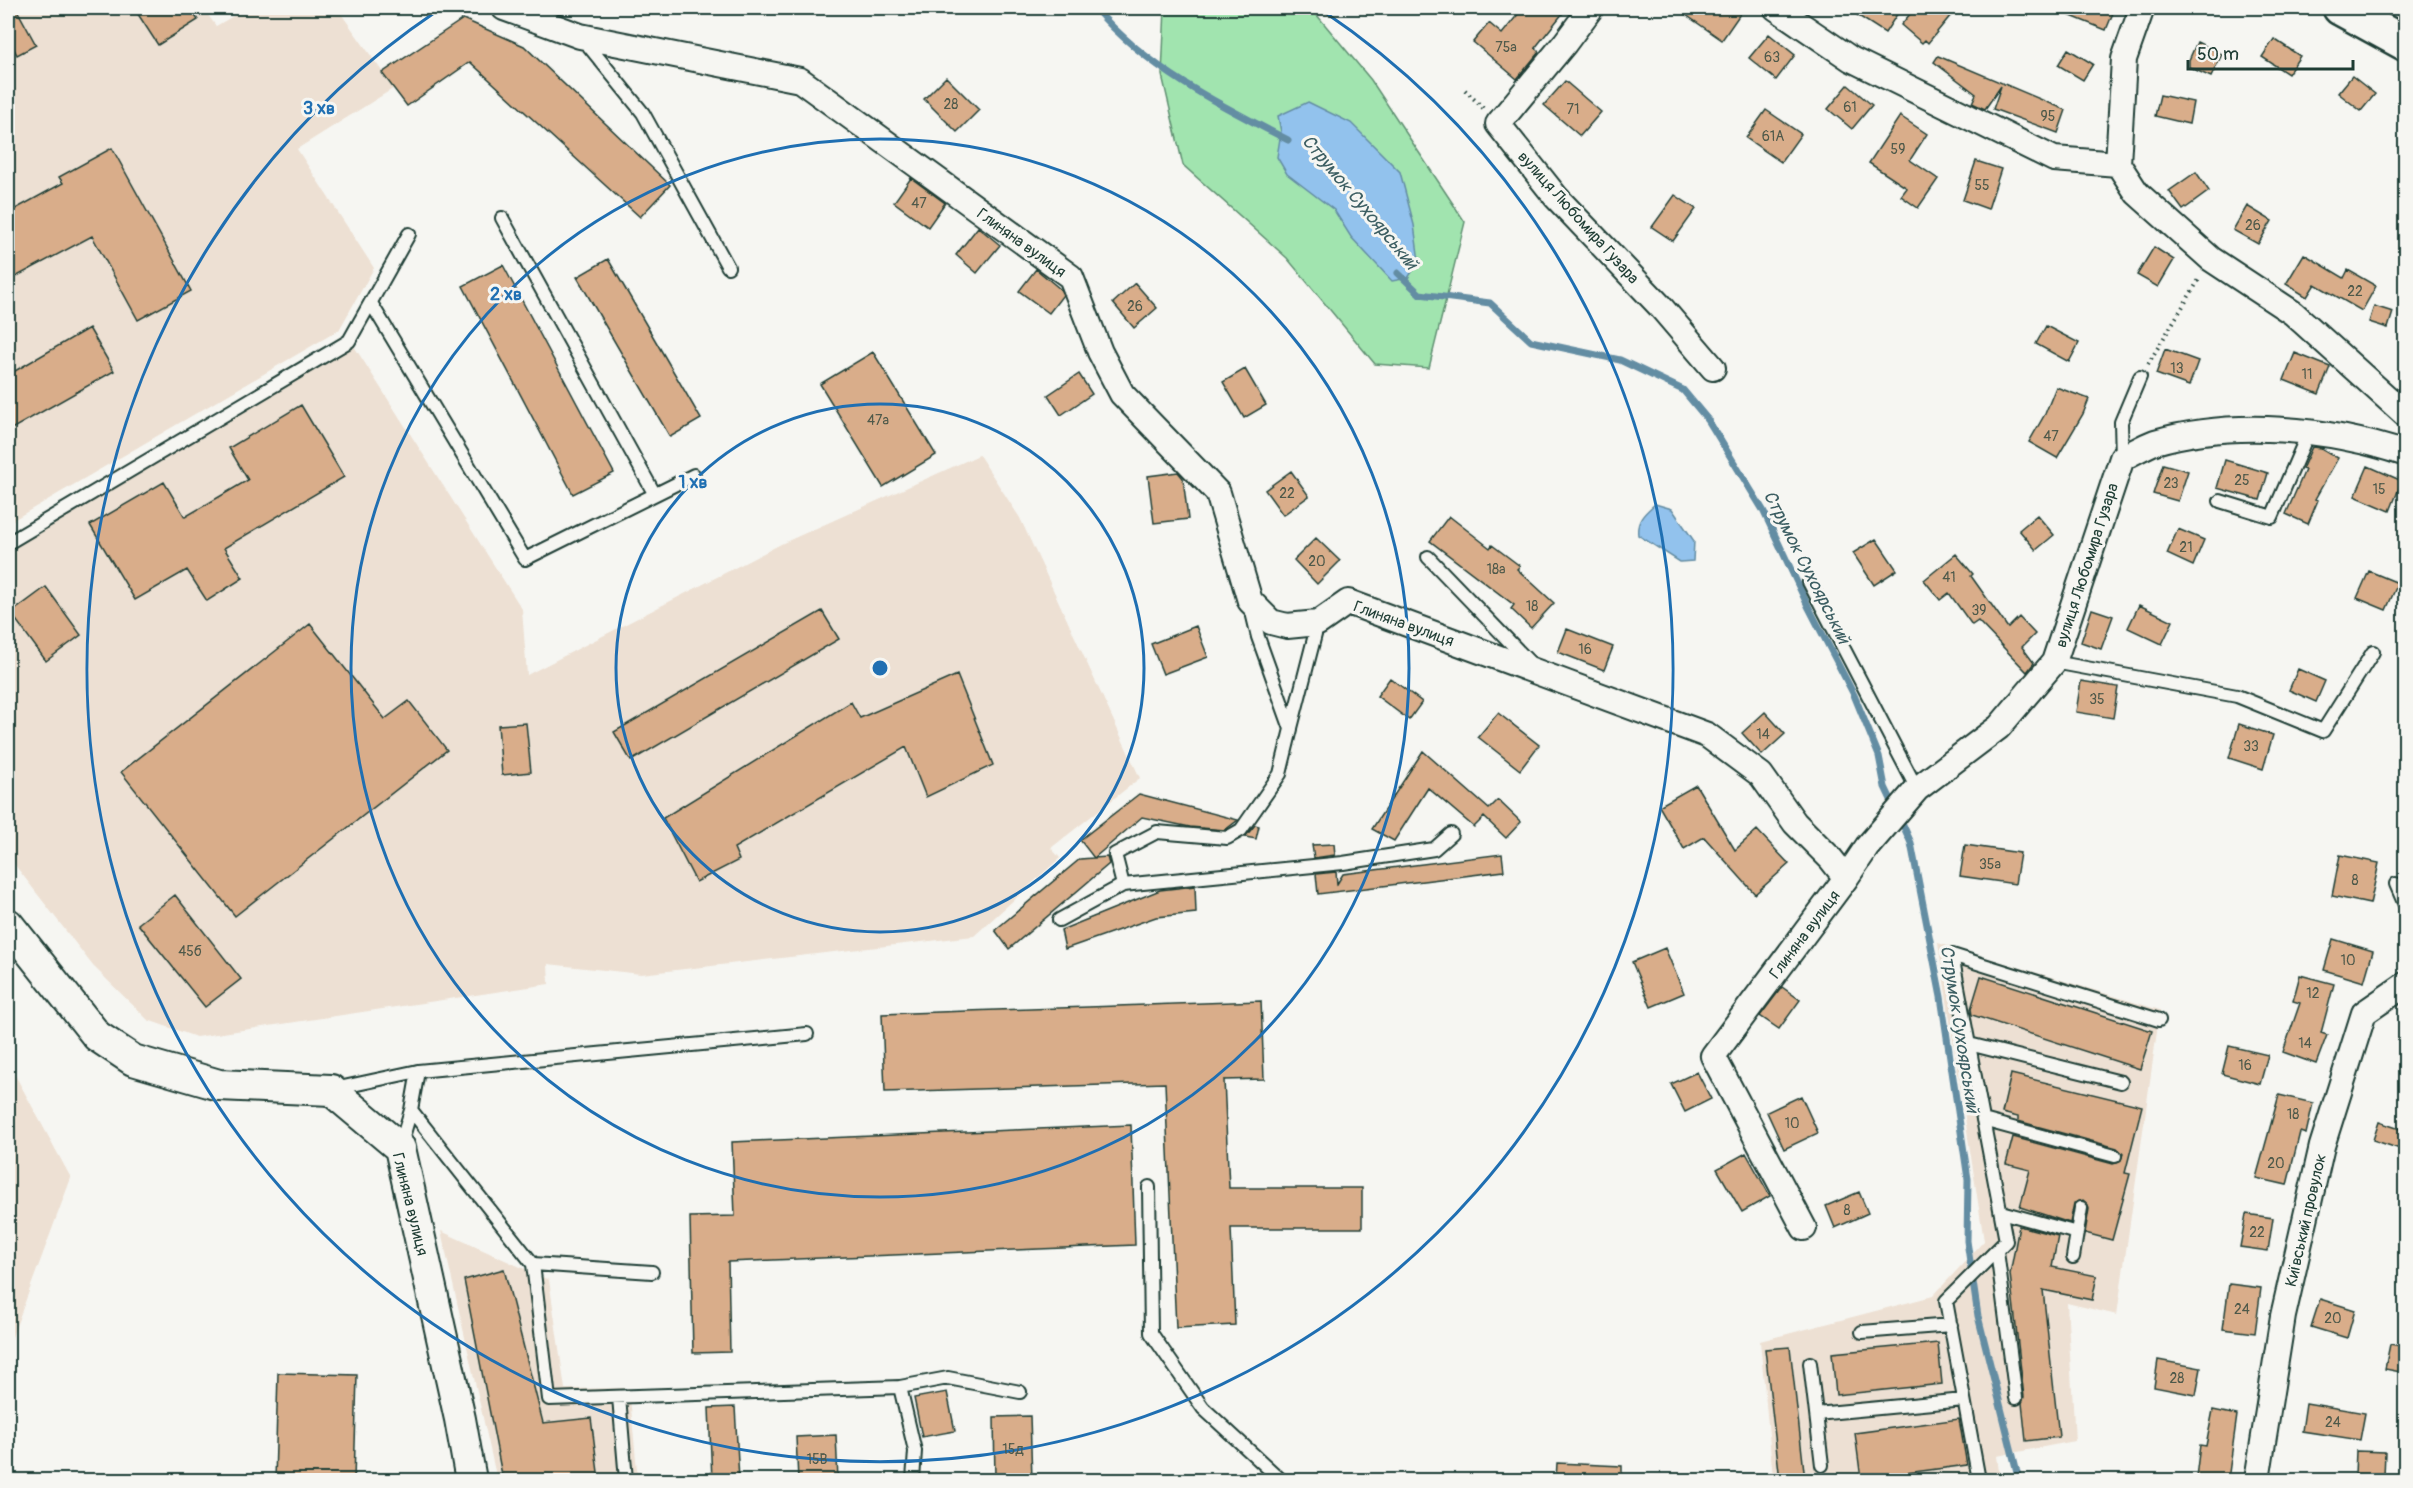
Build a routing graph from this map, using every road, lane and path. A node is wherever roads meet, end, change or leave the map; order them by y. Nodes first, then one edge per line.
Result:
1 (504, 8) edge
2 (1591, 8) edge
3 (1776, 8) edge
4 (2142, 8) edge
5 (2340, 8) edge
6 (580, 36) junction
7 (2406, 44) edge
8 (2118, 164) junction
9 (502, 218) dead end
10 (409, 234) dead end
11 (2211, 259) junction
12 (728, 267) dead end
13 (371, 303) junction
14 (1713, 368) dead end
15 (2140, 377) joint
16 (2406, 415) edge
17 (2309, 431) junction
18 (2406, 454) edge
19 (2122, 458) junction
20 (694, 475) dead end
21 (654, 493) junction
22 (2220, 501) dead end
23 (8, 543) edge
24 (1428, 557) dead end
25 (1809, 582) dead end
26 (1250, 602) junction
27 (1318, 623) junction
28 (2373, 652) dead end
29 (2054, 662) junction
30 (1540, 674) junction
31 (1291, 729) junction
32 (1912, 796) junction
33 (1451, 834) dead end
34 (1846, 878) junction
35 (2396, 884) dead end
36 (1123, 885) junction
37 (2406, 907) edge
38 (1059, 920) dead end
39 (8, 924) edge
40 (2406, 984) edge
41 (2159, 1020) dead end
42 (807, 1034) dead end
43 (1969, 1044) junction
44 (417, 1071) junction
45 (2121, 1082) dead end
46 (332, 1089) junction
47 (411, 1110) junction
48 (1983, 1120) junction
49 (400, 1148) junction
50 (2115, 1156) dead end
51 (1149, 1188) dead end
52 (2081, 1208) dead end
53 (2001, 1212) junction
54 (1804, 1228) dead end
55 (2078, 1233) junction
56 (1997, 1251) junction
57 (2073, 1257) dead end
58 (533, 1264) junction
59 (652, 1272) dead end
60 (1951, 1325) junction
61 (1862, 1332) dead end
62 (1809, 1363) dead end
63 (900, 1387) junction
64 (1020, 1392) dead end
65 (619, 1397) junction
66 (2016, 1398) dead end
67 (1964, 1400) junction
68 (1816, 1414) junction
69 (1822, 1465) dead end
70 (471, 1480) edge
71 (626, 1480) edge
72 (913, 1480) edge
73 (1281, 1480) edge
74 (1979, 1480) edge
75 (2257, 1480) edge

1 - 6 street, Глиняна вулиця
2 - 14 street, вулиця Любомира Гузара
3 - 8 street
4 - 8 street
5 - 7 main road
6 - 12 lane
6 - 26 street, Глиняна вулиця
8 - 11 street
9 - 21 lane
10 - 13 lane
11 - 15 path
11 - 16 street
13 - 21 lane
13 - 23 lane
15 - 19 lane
17 - 18 street
17 - 19 street
17 - 22 lane
19 - 29 street, вулиця Любомира Гузара
20 - 21 lane
24 - 30 lane
25 - 32 lane
26 - 27 street, Глиняна вулиця
26 - 31 lane
27 - 30 street, Глиняна вулиця
27 - 31 lane
28 - 29 lane
29 - 32 street, вулиця Любомира Гузара
30 - 34 street, Глиняна вулиця
31 - 36 lane
32 - 34 street, вулиця Любомира Гузара
33 - 36 lane
34 - 54 street, Глиняна вулиця
35 - 37 lane
36 - 38 lane
39 - 46 street
40 - 75 street, Київський провулок
41 - 43 lane
42 - 44 lane
43 - 45 lane
43 - 48 lane
44 - 46 lane
44 - 47 lane
46 - 49 street, Глиняна вулиця
47 - 49 lane
47 - 58 lane
48 - 50 lane
48 - 53 lane
49 - 70 street, Глиняна вулиця
51 - 73 lane
52 - 55 lane
53 - 55 lane
53 - 56 lane
55 - 57 lane
56 - 60 lane
56 - 66 lane
58 - 59 lane
58 - 65 lane
60 - 61 lane
60 - 67 lane
62 - 68 lane
63 - 64 lane
63 - 65 lane
63 - 72 lane
65 - 71 lane
67 - 68 lane
67 - 74 lane
68 - 69 lane

